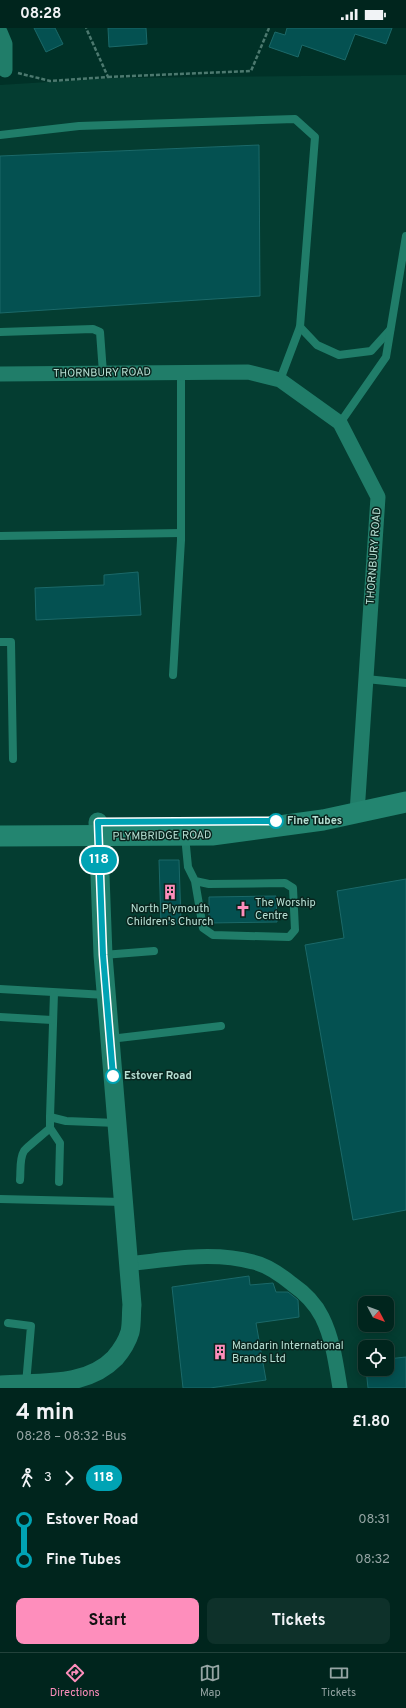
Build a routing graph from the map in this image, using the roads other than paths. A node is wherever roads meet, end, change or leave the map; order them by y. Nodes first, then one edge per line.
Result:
1 (0, 32) edge
2 (5, 70) road end
3 (0, 135) edge
4 (406, 236) edge
5 (300, 327) junction
6 (390, 330) junction
7 (0, 332) edge
8 (181, 372) junction
9 (103, 373) junction
10 (0, 374) edge
11 (280, 380) junction
12 (340, 422) junction
13 (181, 533) junction
14 (0, 536) edge
15 (0, 642) edge
16 (173, 675) dead end
17 (366, 679) junction
18 (406, 683) edge
19 (13, 759) dead end
20 (406, 802) edge
21 (357, 813) junction
22 (324, 820) junction
23 (0, 823) edge
24 (98, 829) junction
25 (0, 836) edge
26 (186, 836) junction
27 (195, 881) junction
28 (154, 951) dead end
29 (103, 955) junction
30 (0, 989) edge
31 (54, 993) junction
32 (106, 995) junction
33 (0, 1017) edge
34 (52, 1020) junction
35 (221, 1026) dead end
36 (110, 1039) junction
37 (50, 1116) junction
38 (117, 1123) junction
39 (50, 1128) junction
40 (20, 1180) dead end
41 (59, 1182) dead end
42 (0, 1199) edge
43 (124, 1202) junction
44 (129, 1264) junction
45 (8, 1323) dead end
46 (26, 1384) junction
47 (0, 1385) edge
48 (340, 1388) edge

1 - 2 street
3 - 5 lane
4 - 6 lane
5 - 6 lane
5 - 11 lane
6 - 12 lane
7 - 9 lane
8 - 9 street, THORNBURY ROAD
8 - 11 street, THORNBURY ROAD
8 - 13 lane
9 - 10 street, THORNBURY ROAD
11 - 12 street, THORNBURY ROAD
12 - 17 street, THORNBURY ROAD
13 - 14 lane
13 - 16 lane
15 - 19 lane
17 - 18 lane
17 - 21 street, THORNBURY ROAD
20 - 21 main road, PLYMBRIDGE ROAD
21 - 22 main road, PLYMBRIDGE ROAD
22 - 24 main road, PLYMBRIDGE ROAD
22 - 26 main road, PLYMBRIDGE ROAD
23 - 24 main road, PLYMBRIDGE ROAD
24 - 25 main road, PLYMBRIDGE ROAD
24 - 26 main road, PLYMBRIDGE ROAD
24 - 29 street
26 - 27 lane
27 - 27 lane
28 - 29 lane
29 - 32 street
30 - 31 lane
31 - 32 lane
31 - 34 lane
32 - 36 street
33 - 34 lane
34 - 37 lane
35 - 36 lane
36 - 38 street
37 - 38 lane
37 - 39 lane
38 - 43 street
39 - 40 lane
39 - 41 lane
42 - 43 lane
43 - 44 street
44 - 46 street
44 - 48 street
45 - 46 lane
46 - 47 street

